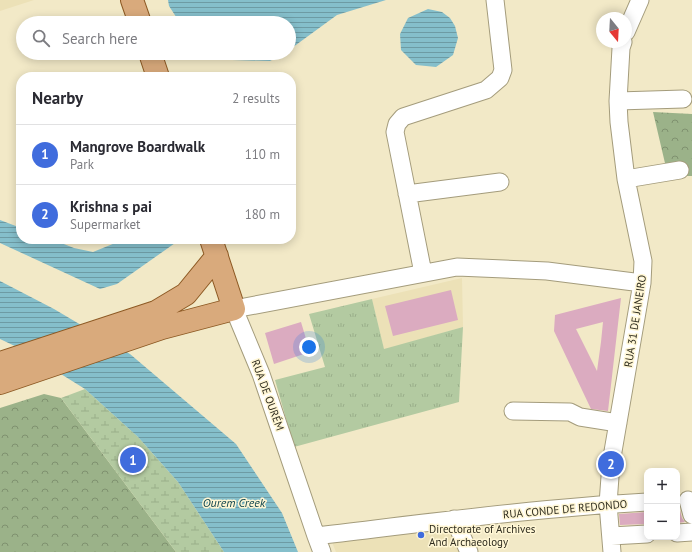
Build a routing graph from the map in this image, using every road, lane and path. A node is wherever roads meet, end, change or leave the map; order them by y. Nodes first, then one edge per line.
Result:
1 (132, 0) edge
2 (495, 0) edge
3 (640, 0) edge
4 (138, 16) edge
5 (632, 18) edge
6 (621, 48) edge
7 (152, 60) edge
8 (156, 72) edge
9 (682, 99) dead end
10 (618, 101) junction
11 (680, 170) dead end
12 (626, 179) junction
13 (500, 182) dead end
14 (407, 194) junction
15 (214, 248) edge
16 (423, 273) junction
17 (642, 283) junction
18 (234, 309) junction
19 (159, 320) junction
20 (0, 363) edge
21 (0, 383) edge
22 (513, 411) dead end
23 (618, 423) junction
24 (644, 502) edge
25 (608, 504) junction
26 (454, 519) junction
27 (692, 532) edge
28 (680, 533) edge
29 (644, 535) edge
30 (316, 536) junction
31 (611, 544) edge
32 (322, 552) edge
33 (470, 552) edge

1 - 4 main road
2 - 14 street
3 - 5 street
6 - 10 street, RUA 31 DE JANEIRO
7 - 8 main road
9 - 10 street
10 - 12 street, RUA 31 DE JANEIRO
11 - 12 street
12 - 17 street, RUA 31 DE JANEIRO
13 - 14 street
14 - 16 street
15 - 18 main road, RUA DE OURÉM
15 - 19 main road
16 - 17 street
16 - 18 street
17 - 23 street, RUA 31 DE JANEIRO
18 - 19 main road
18 - 30 street, RUA DE OURÉM
19 - 20 main road
19 - 21 main road
22 - 23 street
23 - 25 street, RUA 31 DE JANEIRO
24 - 25 street, RUA CONDE DE REDONDO
25 - 26 street, RUA CONDE DE REDONDO
25 - 31 street, RUA 31 DE JANEIRO
26 - 30 street, RUA CONDE DE REDONDO
26 - 33 street
27 - 28 street
29 - 31 street
30 - 32 street, RUA DE OURÉM

